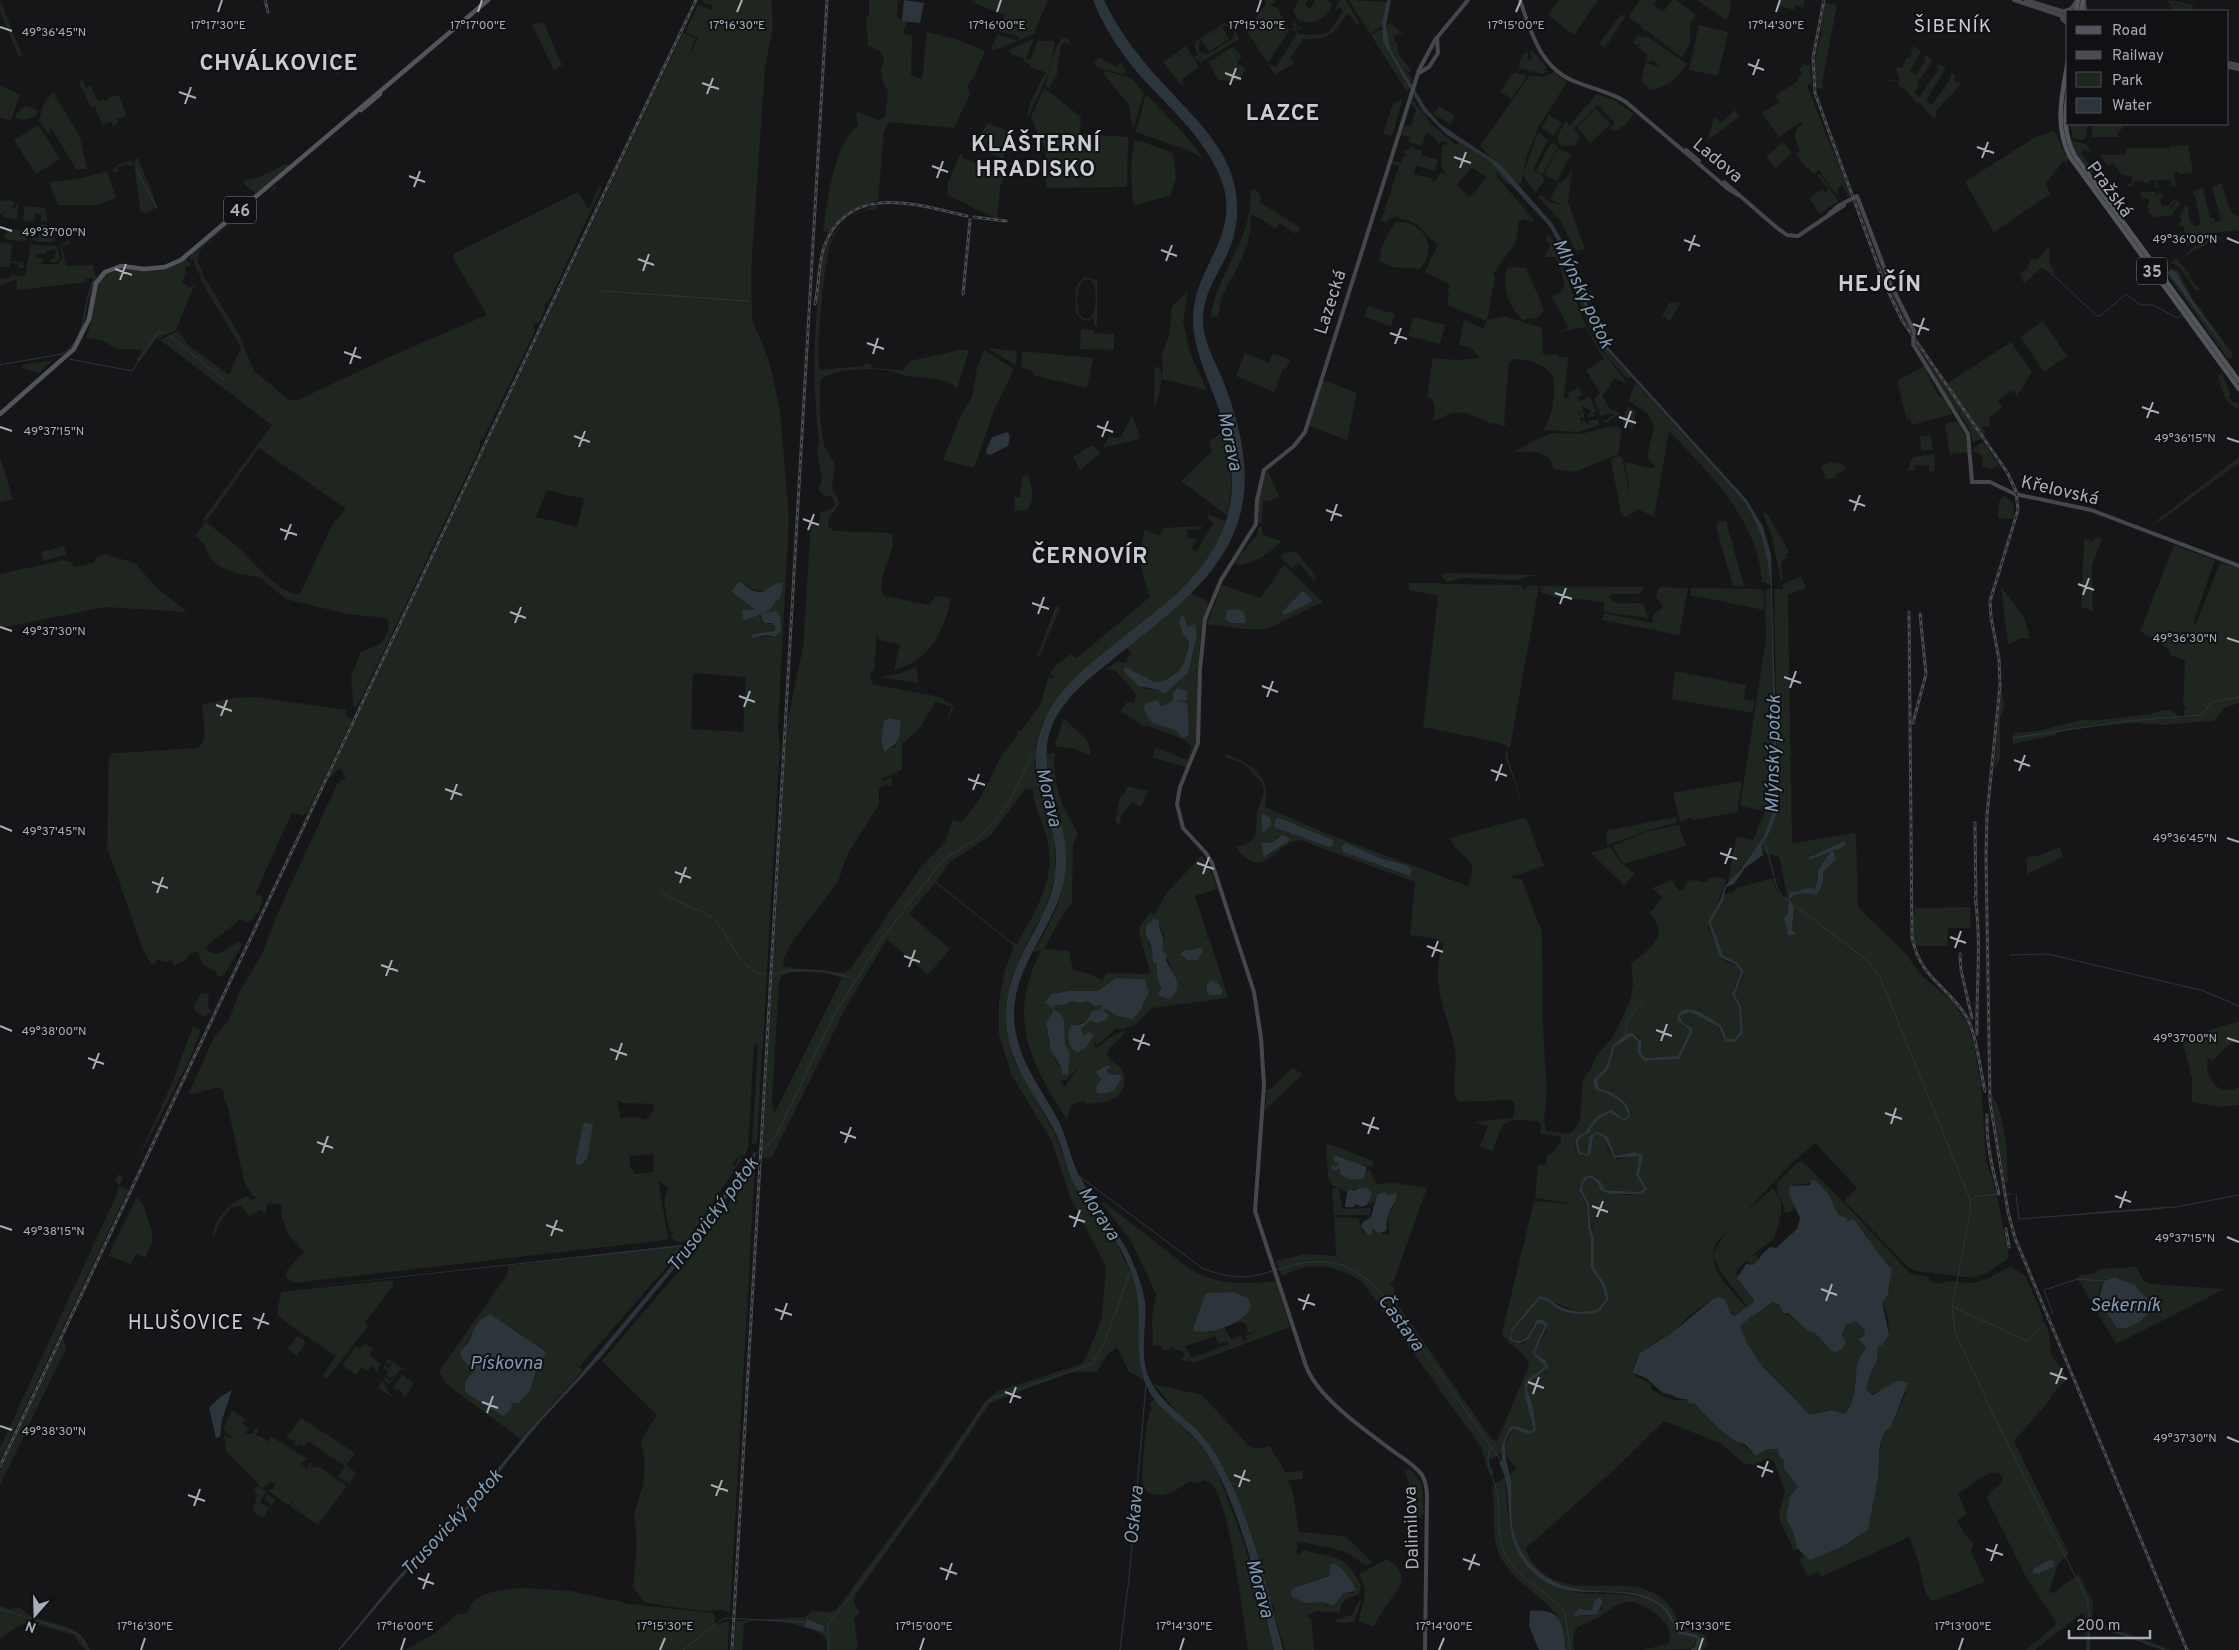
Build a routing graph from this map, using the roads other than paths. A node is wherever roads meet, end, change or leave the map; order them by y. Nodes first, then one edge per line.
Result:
1 (488, 0) edge
2 (1468, 0) edge
3 (1520, 0) edge
4 (2014, 0) edge
5 (2026, 0) edge
6 (2078, 0) edge
7 (2037, 8) junction
8 (2066, 10) edge
9 (2066, 10) edge
10 (2062, 11) junction
11 (2066, 12) edge
12 (2066, 17) edge
13 (2066, 22) edge
14 (1435, 46) junction
15 (1423, 67) junction
16 (2066, 75) edge
17 (2066, 125) edge
18 (1679, 146) junction
19 (1738, 195) junction
20 (2239, 381) edge
21 (2239, 389) edge
22 (0, 414) edge
23 (1972, 482) joint
24 (2239, 566) edge
25 (1273, 1266) joint
26 (1426, 1650) edge

1 - 22 main road, 46
2 - 14 main road
3 - 18 main road
4 - 7 main road
5 - 10 main road
6 - 8 main road
7 - 12 main road
7 - 13 main road
9 - 10 main road
10 - 11 main road
14 - 15 main road
14 - 15 main road
15 - 25 main road, Lazecká
16 - 21 main road, Pražská / 35
17 - 20 main road, Pražská / 35
18 - 19 main road, Ladova
18 - 19 main road, Ladova
19 - 23 main road, Ladova
23 - 24 main road, Křelovská
25 - 26 main road, Dalimilova

